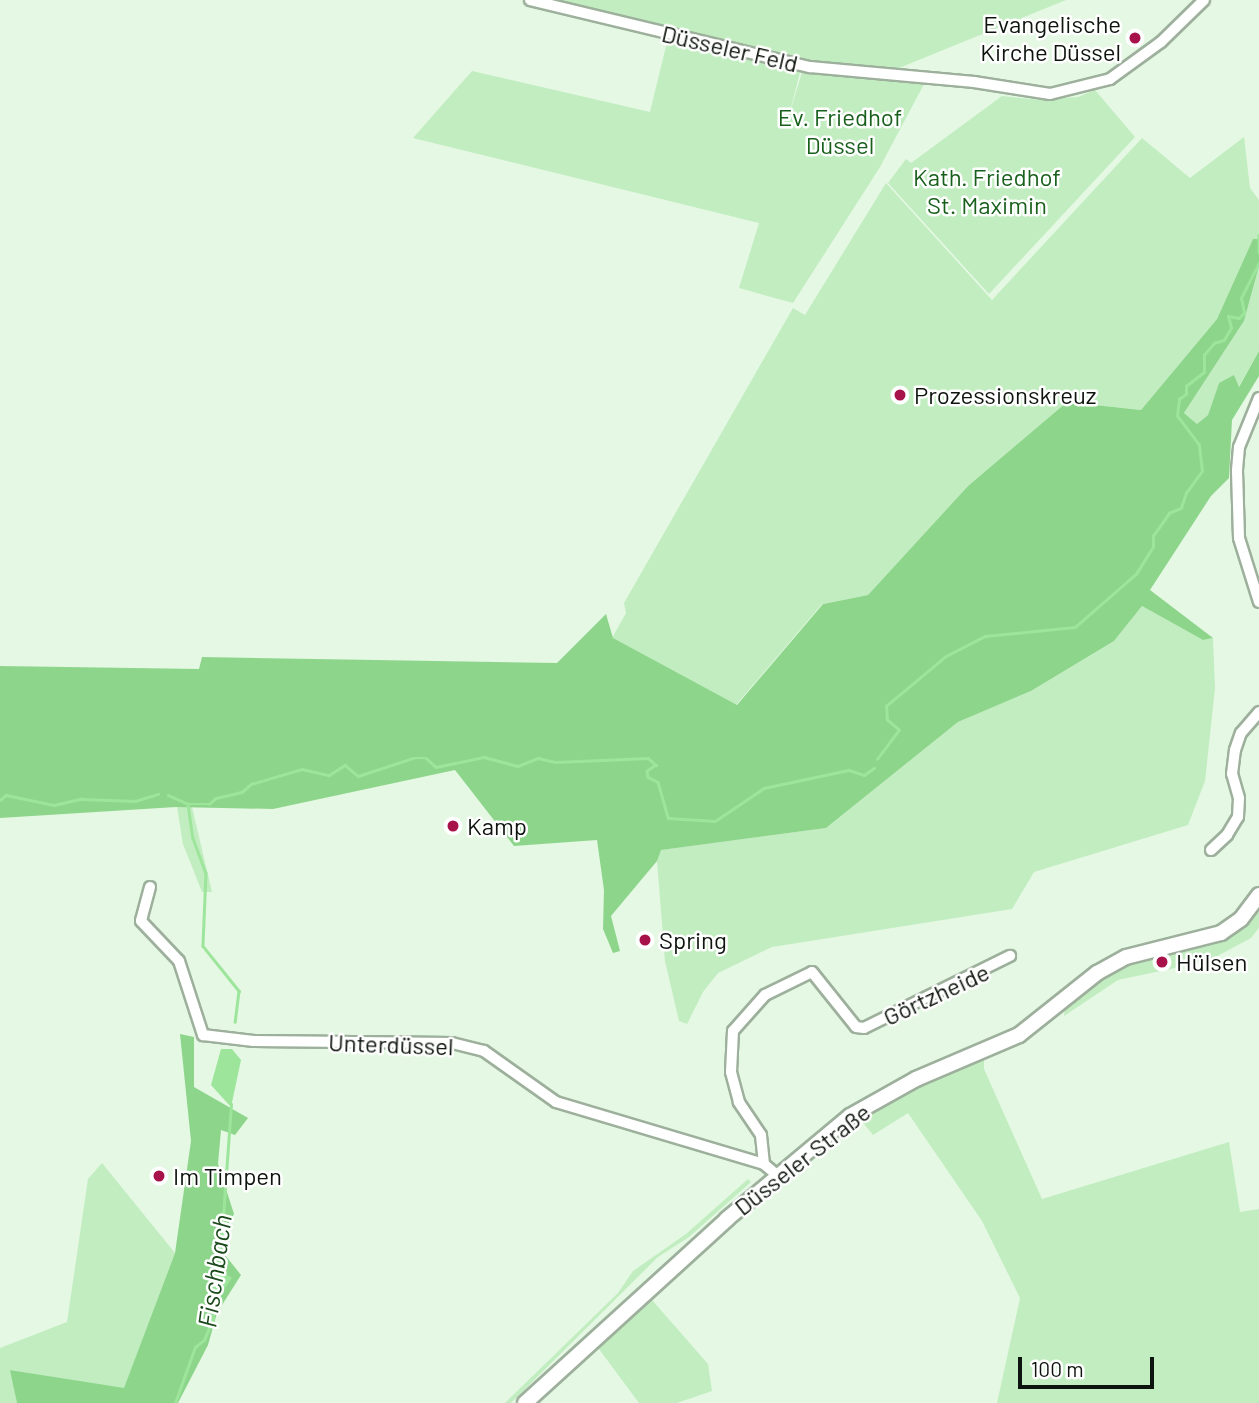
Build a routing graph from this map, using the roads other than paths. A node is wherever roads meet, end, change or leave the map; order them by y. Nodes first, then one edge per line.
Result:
1 (530, 0) edge
2 (1204, 0) edge
3 (1259, 398) edge
4 (1259, 602) edge
5 (1259, 712) edge
6 (1211, 850) dead end
7 (150, 887) dead end
8 (1259, 895) edge
9 (1010, 956) dead end
10 (764, 1164) junction
11 (777, 1175) junction
12 (525, 1403) edge

1 - 2 street, Düsseler Feld
3 - 4 street
5 - 6 street
7 - 10 street, Unterdüssel
8 - 11 main road, Düsseler Straße
9 - 10 street, Görtzheide
10 - 11 street
11 - 12 main road, Düsseler Straße

